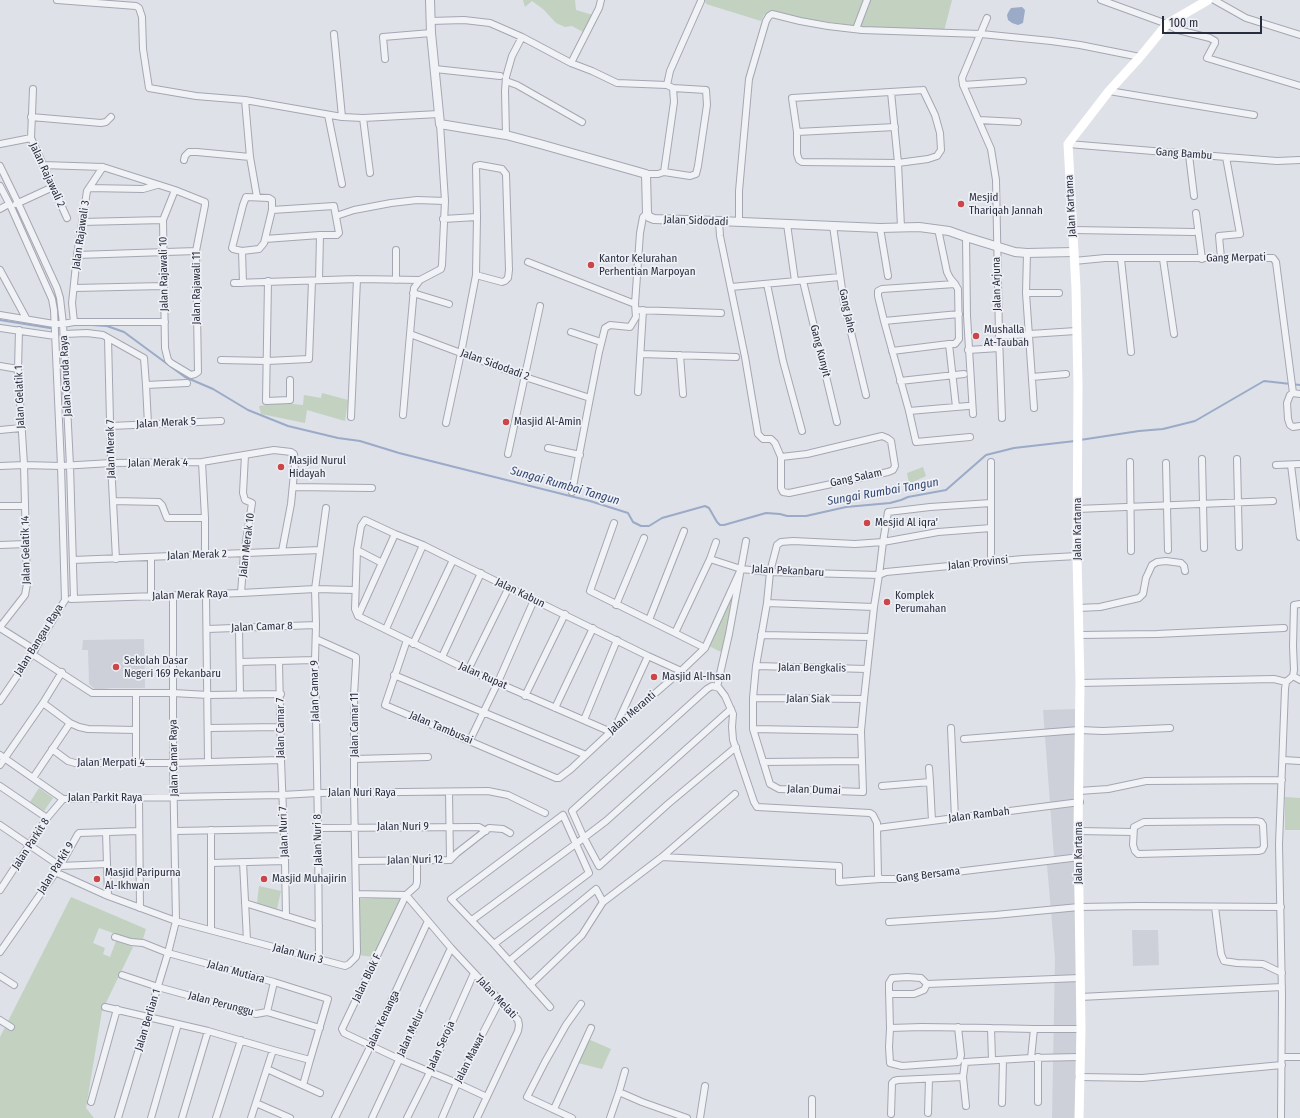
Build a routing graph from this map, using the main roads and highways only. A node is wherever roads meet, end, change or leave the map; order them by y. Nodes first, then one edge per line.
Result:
1 (1208, 0) edge
2 (1080, 1118) edge

1 - 2 main road, Jalan Kartama

